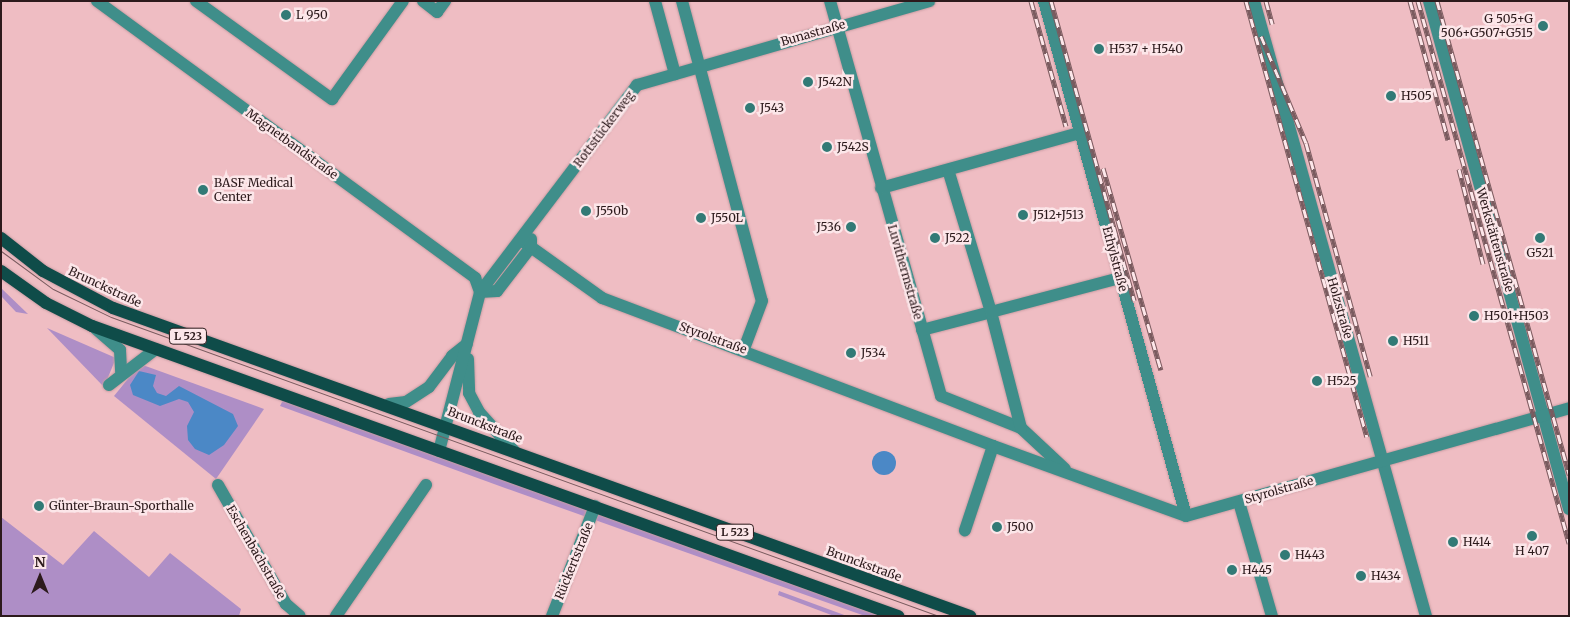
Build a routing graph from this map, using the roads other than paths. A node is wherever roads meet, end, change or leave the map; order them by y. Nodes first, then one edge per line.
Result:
1 (97, 1) edge
2 (196, 1) edge
3 (403, 1) edge
4 (423, 1) edge
5 (655, 1) edge
6 (682, 1) edge
7 (830, 1) edge
8 (929, 1) edge
9 (1044, 1) edge
10 (1254, 1) edge
11 (1428, 1) edge
12 (441, 6) edge
13 (836, 26) junction
14 (699, 67) junction
15 (675, 74) junction
16 (1079, 132) junction
17 (948, 170) junction
18 (881, 188) junction
19 (1, 238) edge
20 (526, 243) junction
21 (1, 271) edge
22 (1120, 278) junction
23 (480, 292) junction
24 (991, 312) junction
25 (92, 326) junction
26 (922, 330) junction
27 (467, 344) junction
28 (156, 349) junction
29 (744, 349) junction
30 (121, 372) junction
31 (109, 385) dead end
32 (389, 404) junction
33 (1569, 408) edge
34 (1544, 415) junction
35 (446, 424) junction
36 (1022, 428) junction
37 (993, 446) junction
38 (439, 451) junction
39 (515, 452) junction
40 (1383, 462) junction
41 (1068, 472) junction
42 (218, 485) dead end
43 (426, 485) dead end
44 (1239, 502) junction
45 (595, 506) junction
46 (1569, 509) edge
47 (1186, 516) junction
48 (965, 530) dead end
49 (287, 610) edge
50 (300, 616) edge
51 (336, 616) edge
52 (552, 616) edge
53 (898, 616) edge
54 (970, 616) edge
55 (1272, 616) edge
56 (1426, 616) edge

1 - 23 street, Magnetbandstraße
2 - 3 street
4 - 12 street
5 - 15 street
6 - 14 street
7 - 13 street, Luvithermstraße
8 - 13 street, Bunastraße
9 - 16 street, Ethylstraße
10 - 40 street, Holzstraße
11 - 34 street, Werkstättenstraße
13 - 14 street, Bunastraße
13 - 18 street, Luvithermstraße
14 - 15 street, Rottstückerweg
14 - 29 street
15 - 20 street, Rottstückerweg
16 - 17 street
16 - 22 street, Ethylstraße
17 - 18 street
17 - 24 street
18 - 26 street, Luvithermstraße
19 - 32 main road, Brunckstraße / L 523
20 - 23 street, Rottstückerweg
20 - 29 street, Styrolstraße
21 - 25 main road, L 523
22 - 24 street
22 - 47 street, Ethylstraße
23 - 27 street, Rottstückerweg
24 - 26 street
24 - 36 street
25 - 28 main road, L 523
25 - 30 street
26 - 36 street, Luvithermstraße
27 - 32 street
27 - 35 street, Rottstückerweg
27 - 39 street
28 - 30 street
28 - 38 main road, L 523
29 - 37 street, Styrolstraße
30 - 31 street
32 - 35 main road, Brunckstraße / L 523
33 - 34 street, Styrolstraße
34 - 40 street, Styrolstraße
34 - 46 street, Werkstättenstraße
35 - 38 street, Rottstückerweg
35 - 39 main road, Brunckstraße / L 523
36 - 41 street, Luvithermstraße
37 - 41 street
37 - 48 street
38 - 45 main road, L 523
39 - 54 main road, Brunckstraße / L 523
40 - 44 street, Styrolstraße
40 - 56 street, Holzstraße
41 - 47 street
42 - 49 street, Eschenbachstraße
43 - 51 street
44 - 47 street, Styrolstraße
44 - 55 street
45 - 52 street, Rückertstraße
45 - 53 main road, L 523
49 - 50 street, Eschenbachstraße

